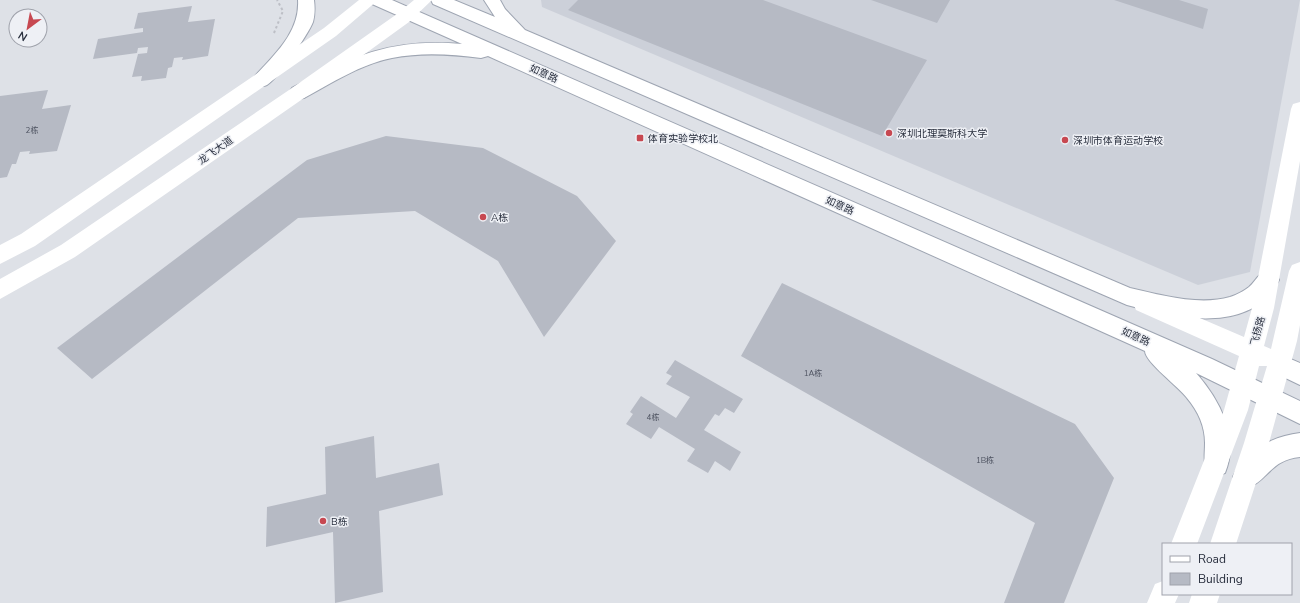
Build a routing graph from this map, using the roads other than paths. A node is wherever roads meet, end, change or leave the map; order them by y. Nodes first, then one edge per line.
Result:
1 (306, 0) edge
2 (370, 0) edge
3 (378, 0) edge
4 (424, 0) edge
5 (439, 0) edge
6 (492, 0) edge
7 (408, 14) junction
8 (524, 36) junction
9 (502, 55) junction
10 (261, 80) junction
11 (298, 93) junction
12 (1300, 109) edge
13 (0, 255) edge
14 (1268, 280) junction
15 (1299, 288) edge
16 (0, 290) edge
17 (1127, 296) junction
18 (1120, 329) junction
19 (1251, 351) junction
20 (1290, 369) edge
21 (1243, 384) junction
22 (1270, 398) junction
23 (1300, 413) edge
24 (1300, 445) edge
25 (1216, 464) junction
26 (1246, 477) junction
27 (1184, 543) edge
28 (1223, 543) edge

1 - 10 main road
2 - 10 main road
3 - 7 main road, 如意路
4 - 7 main road, 龙飞大道
5 - 8 main road
6 - 8 main road
7 - 9 main road, 如意路
7 - 11 main road, 龙飞大道
8 - 17 main road
9 - 11 main road
9 - 18 main road, 如意路
10 - 13 main road
11 - 16 main road, 龙飞大道
12 - 14 main road, 飞扬路
14 - 17 main road
14 - 19 main road, 飞扬路
15 - 20 main road
17 - 19 main road
18 - 21 main road, 如意路
18 - 25 main road
19 - 20 main road
19 - 21 main road, 飞扬路
20 - 22 main road
21 - 22 main road, 如意路
21 - 25 main road, 飞扬路
22 - 23 main road, 如意路
22 - 26 main road
24 - 26 main road
25 - 27 main road, 飞扬路
26 - 28 main road

